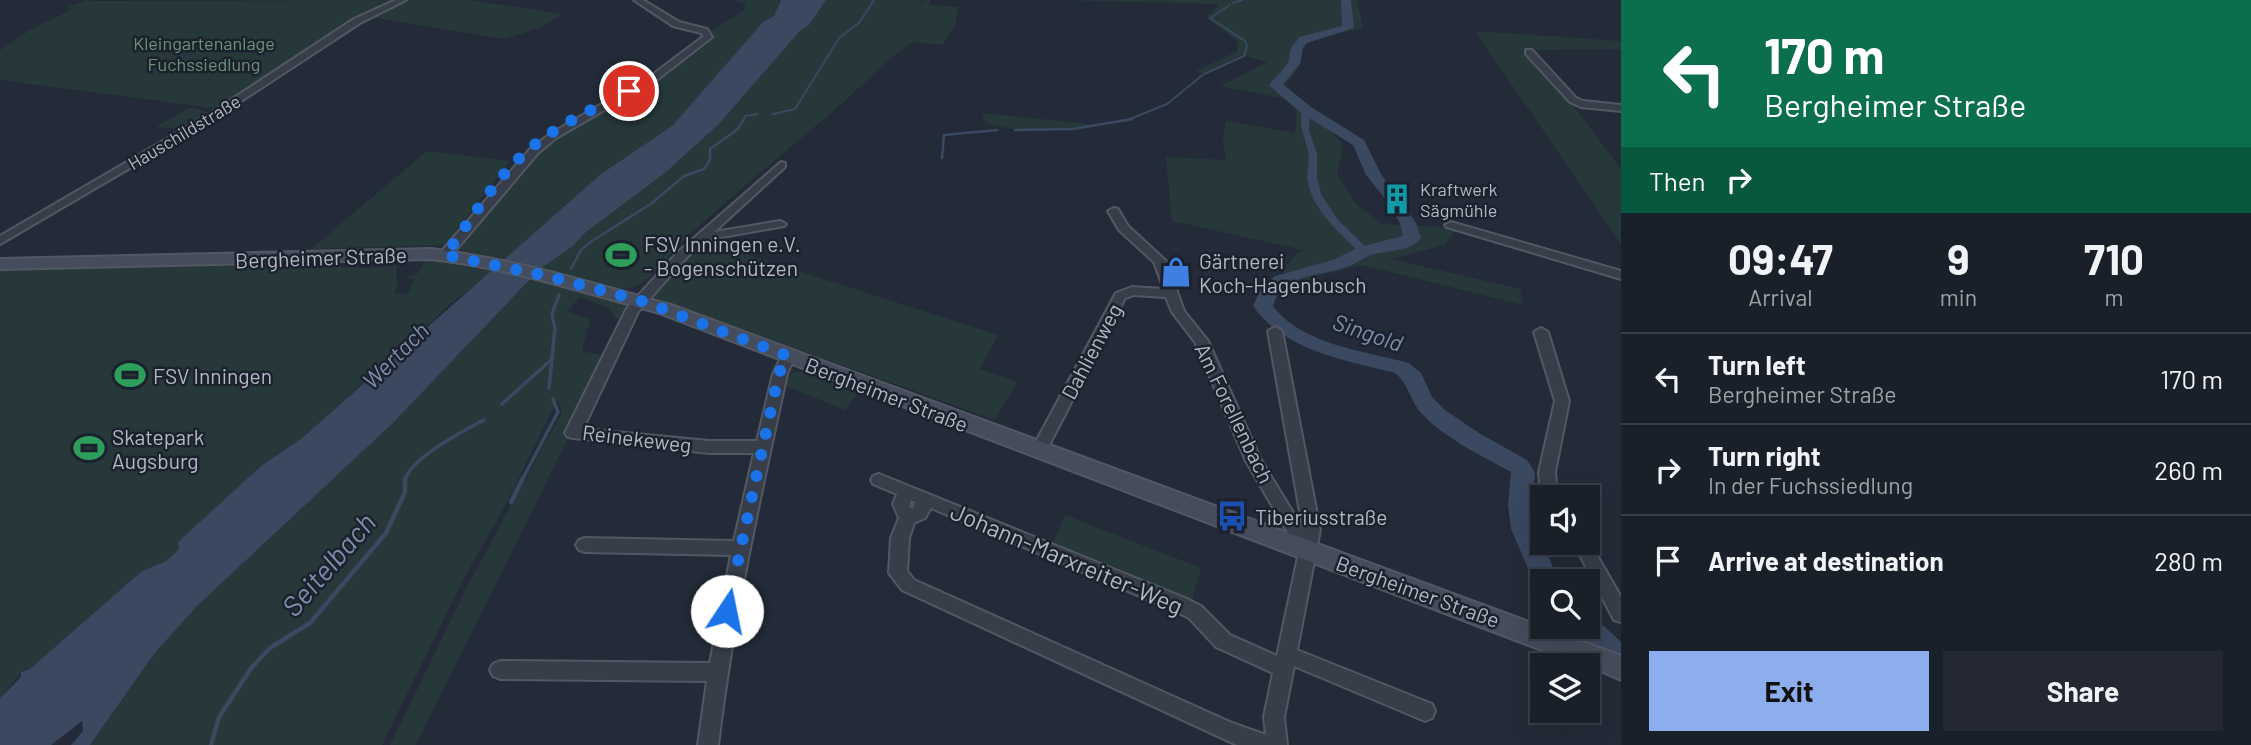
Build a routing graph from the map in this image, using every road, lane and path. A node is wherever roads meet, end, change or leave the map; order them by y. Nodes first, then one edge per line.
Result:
1 (402, 0) edge
2 (638, 0) edge
3 (1529, 52) dead end
4 (1621, 108) edge
5 (781, 164) dead end
6 (1114, 211) dead end
7 (780, 223) dead end
8 (1451, 225) dead end
9 (702, 237) junction
10 (0, 241) edge
11 (445, 255) junction
12 (0, 264) edge
13 (1621, 275) edge
14 (1170, 293) junction
15 (642, 301) junction
16 (1275, 331) dead end
17 (1541, 332) dead end
18 (788, 356) junction
19 (763, 447) junction
20 (1039, 451) junction
21 (879, 480) dead end
22 (1549, 485) edge
23 (918, 496) junction
24 (585, 545) dead end
25 (741, 548) junction
26 (1307, 550) junction
27 (1588, 555) edge
28 (1621, 614) edge
29 (1285, 661) junction
30 (1618, 669) edge
31 (500, 670) dead end
32 (716, 672) junction
33 (1425, 711) dead end
34 (708, 745) edge
35 (1265, 745) edge
36 (1277, 745) edge

1 - 10 street, Hauschildstraße
2 - 11 street
3 - 4 street
5 - 9 street
6 - 14 street, Am Forellenbach
7 - 9 street
8 - 13 street
9 - 15 street
11 - 12 street, Bergheimer Straße
11 - 15 street, Bergheimer Straße
14 - 20 street, Dahlienweg
14 - 26 street, Am Forellenbach
15 - 18 street, Bergheimer Straße
15 - 19 street, Reinekeweg
16 - 26 street
17 - 22 street
18 - 19 street
18 - 20 street, Bergheimer Straße
19 - 25 street
20 - 26 street, Bergheimer Straße
21 - 23 street, Johann-Marxreiter-Weg
23 - 29 street, Johann-Marxreiter-Weg
23 - 35 street
24 - 25 street
25 - 32 street
26 - 29 street
26 - 30 street, Bergheimer Straße
27 - 28 street
29 - 33 street
29 - 36 street
31 - 32 street
32 - 34 street

